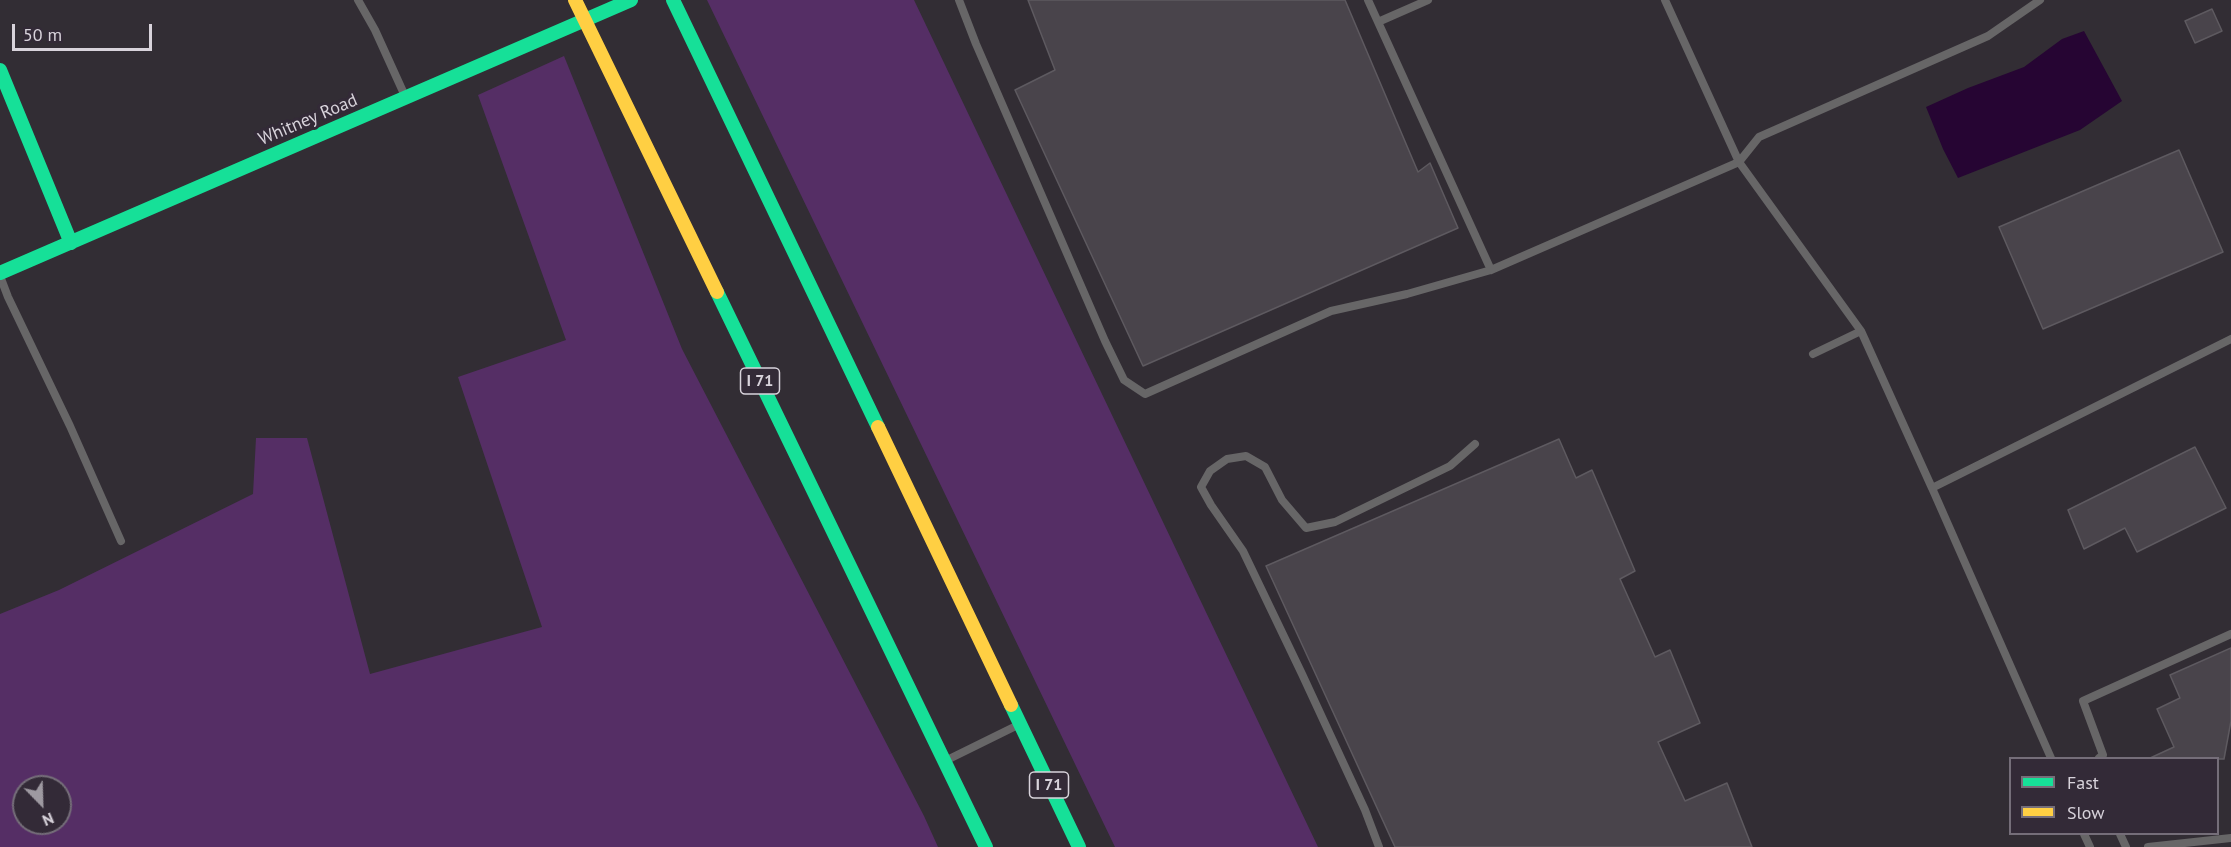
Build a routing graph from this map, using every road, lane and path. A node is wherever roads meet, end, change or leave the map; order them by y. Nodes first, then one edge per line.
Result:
1 (358, 0) edge
2 (575, 0) edge
3 (631, 0) edge
4 (673, 0) edge
5 (959, 0) edge
6 (1368, 0) edge
7 (1428, 0) edge
8 (1665, 0) edge
9 (2040, 0) edge
10 (1378, 22) junction
11 (0, 70) edge
12 (406, 97) junction
13 (1739, 162) junction
14 (71, 243) junction
15 (1491, 270) junction
16 (0, 275) edge
17 (1861, 331) junction
18 (2231, 339) edge
19 (1813, 354) dead end
20 (1475, 444) dead end
21 (1932, 488) junction
22 (122, 542) dead end
23 (2231, 634) edge
24 (1020, 724) junction
25 (2050, 757) edge
26 (2101, 757) edge
27 (944, 761) junction
28 (2231, 838) edge
29 (986, 847) edge
30 (1079, 847) edge
31 (1379, 847) edge
32 (2148, 847) edge

1 - 12 lane
2 - 27 main road, I 71
3 - 12 main road, Whitney Road
4 - 24 main road, I 71
5 - 15 lane
6 - 10 lane
7 - 10 lane
8 - 13 lane
9 - 13 lane
10 - 15 lane
11 - 14 main road
12 - 14 main road, Whitney Road
13 - 15 lane
13 - 17 lane
14 - 16 main road, Whitney Road
16 - 22 lane
17 - 19 lane
17 - 21 lane
18 - 21 lane
20 - 31 lane
21 - 25 lane
23 - 26 lane
24 - 27 lane
24 - 30 main road, I 71
27 - 29 main road, I 71
28 - 32 lane

